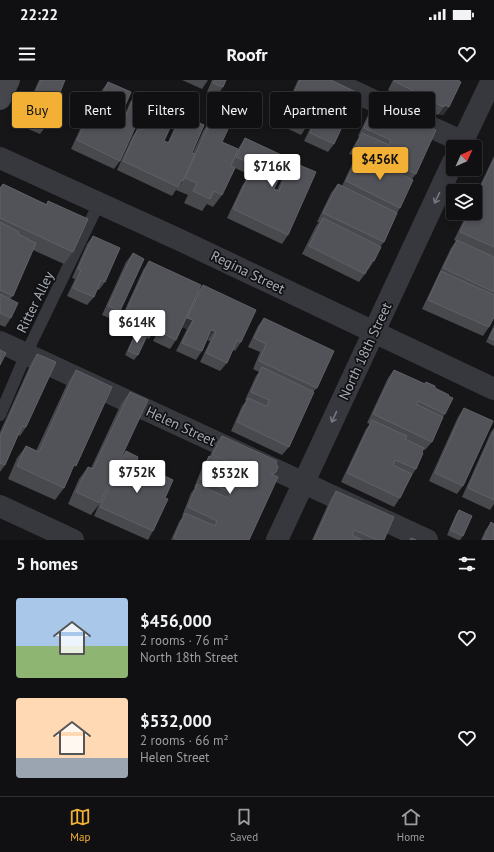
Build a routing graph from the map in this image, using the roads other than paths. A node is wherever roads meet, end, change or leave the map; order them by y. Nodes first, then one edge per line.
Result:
1 (9, 80) edge
2 (329, 80) edge
3 (492, 80) edge
4 (0, 99) edge
5 (453, 140) edge
6 (463, 140) edge
7 (0, 158) edge
8 (446, 176) edge
9 (98, 203) junction
10 (374, 332) junction
11 (0, 342) edge
12 (26, 354) junction
13 (494, 389) edge
14 (0, 415) edge
15 (304, 483) junction
16 (0, 506) edge
17 (73, 540) edge
18 (277, 540) edge
19 (427, 540) edge

1 - 4 main road
2 - 5 street
3 - 6 street
7 - 9 street, Regina Street
8 -> 10 street, North 18th Street
9 - 10 street, Regina Street
9 - 12 lane, Ritter Alley
10 - 13 street, Regina Street
10 -> 15 street, North 18th Street
11 - 12 street, Helen Street
12 - 14 lane, Ritter Alley
12 - 15 street, Helen Street
15 - 18 street, North 18th Street
15 - 19 street, Helen Street
16 - 17 street

